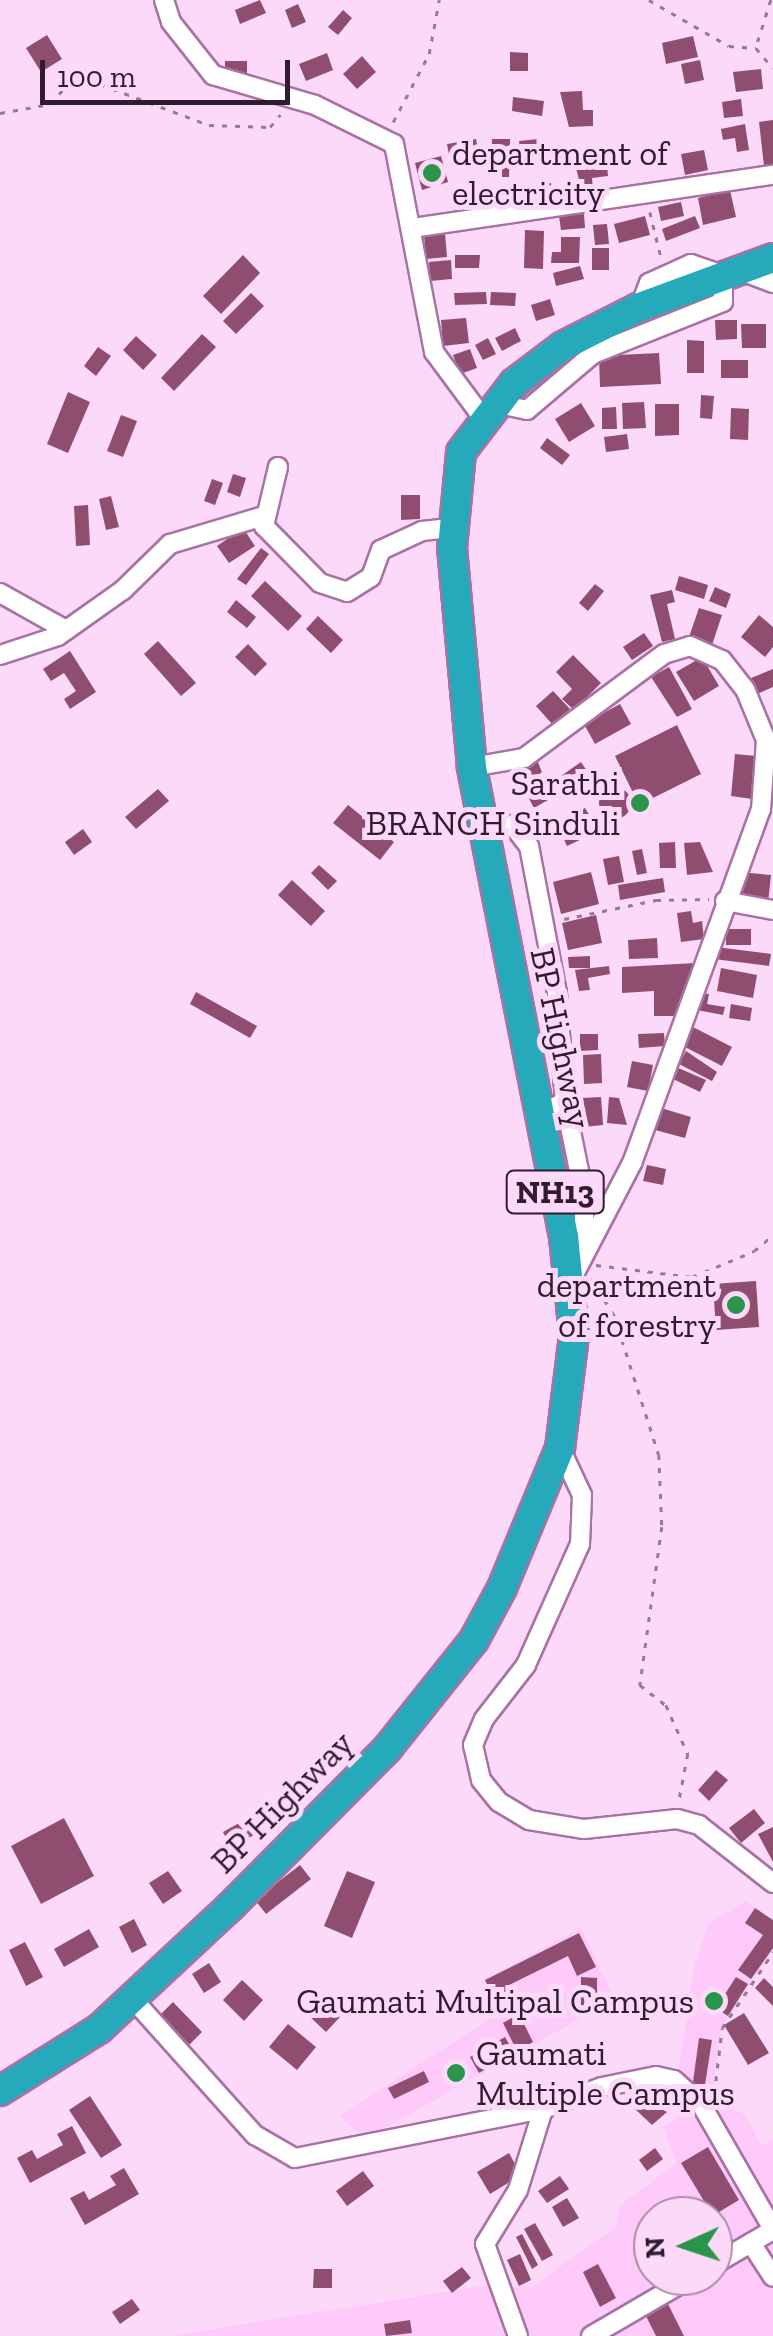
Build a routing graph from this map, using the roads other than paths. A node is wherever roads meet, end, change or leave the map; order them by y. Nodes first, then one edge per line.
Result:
1 (164, 0) edge
2 (773, 175) edge
3 (412, 228) junction
4 (773, 258) edge
5 (731, 272) junction
6 (773, 283) edge
7 (640, 307) junction
8 (488, 410) junction
9 (278, 467) dead end
10 (264, 516) junction
11 (453, 528) junction
12 (0, 593) edge
13 (66, 630) junction
14 (0, 655) edge
15 (472, 767) junction
16 (480, 816) junction
17 (724, 900) junction
18 (773, 910) edge
19 (566, 1102) junction
20 (538, 1114) junction
21 (575, 1273) junction
22 (560, 1448) junction
23 (773, 1883) edge
24 (131, 1997) junction
25 (0, 2091) edge
26 (543, 2109) junction
27 (773, 2230) edge
28 (751, 2243) junction
29 (733, 2253) edge
30 (773, 2277) edge
31 (660, 2296) edge
32 (518, 2336) edge
33 (592, 2336) edge

1 - 3 street
2 - 3 street
3 - 8 street
4 - 5 highway, BP Highway / NH13
5 - 6 street
5 - 7 highway, BP Highway / NH13
5 - 7 street
5 - 8 street
7 - 8 highway, BP Highway / NH13
8 - 11 highway, BP Highway / NH13
9 - 10 street
10 - 11 street
10 - 13 street
11 - 15 highway, BP Highway / NH13
12 - 13 street
13 - 14 street
15 - 16 highway, BP Highway / NH13
15 - 17 street
16 - 19 street
16 - 20 highway, BP Highway / NH13
17 - 18 street
17 - 21 street
19 - 20 street
19 - 21 street
20 - 21 highway, BP Highway / NH13
21 - 22 highway, BP Highway / NH13
22 - 23 street
22 - 24 highway, BP Highway / NH13
24 - 25 highway, BP Highway / NH13
24 - 26 street
26 - 27 street
26 - 32 street
27 - 28 street
28 - 29 street
28 - 30 street
31 - 33 street

